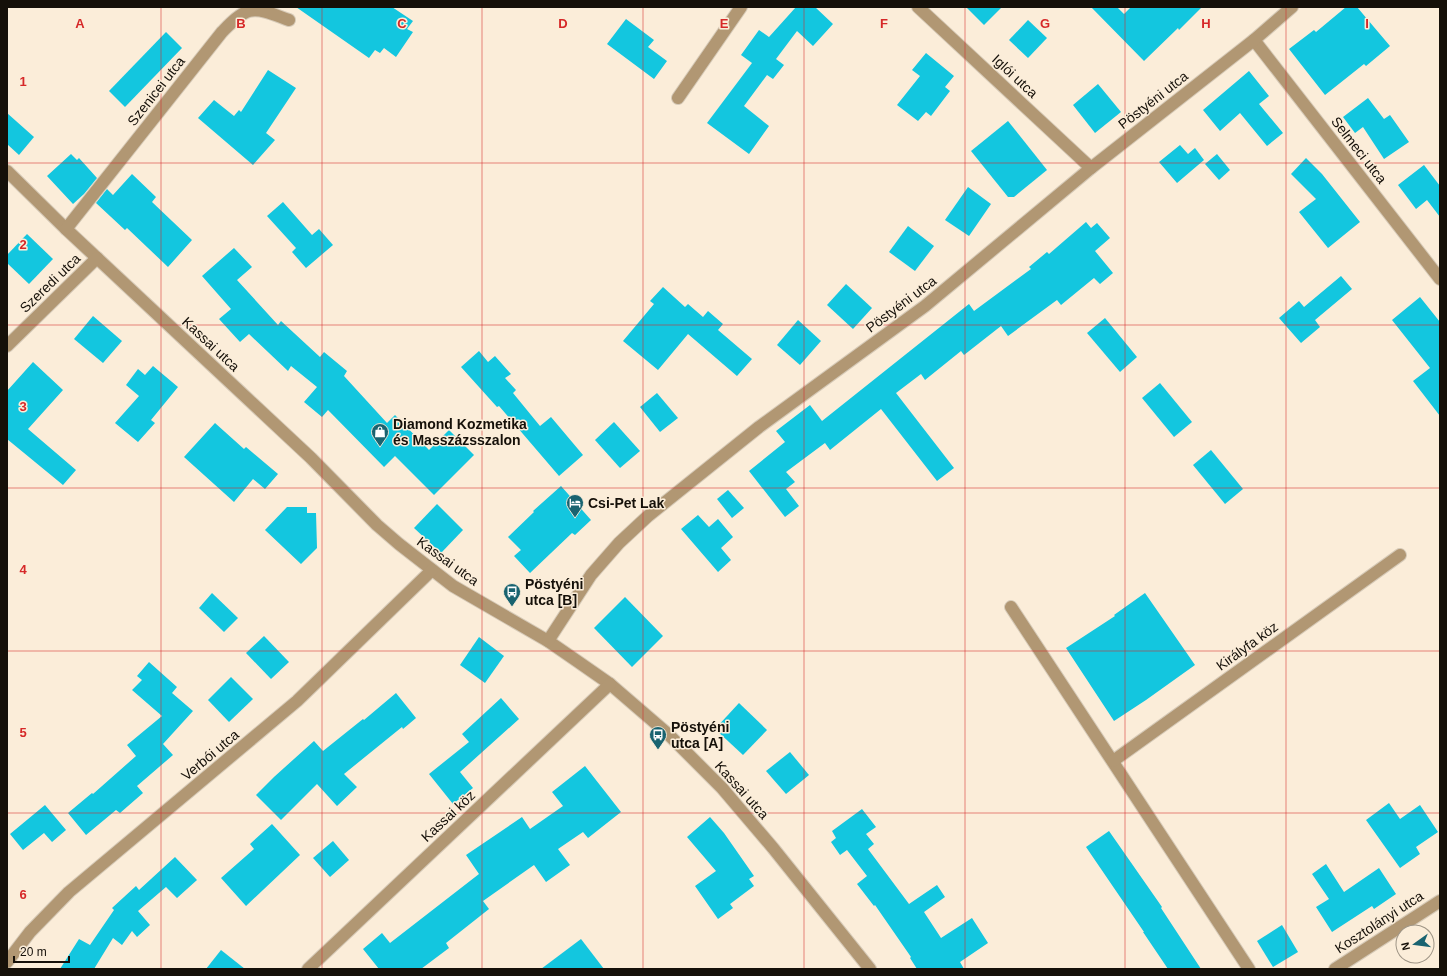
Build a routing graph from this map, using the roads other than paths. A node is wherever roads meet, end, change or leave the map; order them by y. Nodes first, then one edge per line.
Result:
1 (741, 7) edge
2 (918, 7) edge
3 (1292, 7) edge
4 (289, 20) dead end
5 (1254, 40) junction
6 (678, 98) dead end
7 (1091, 168) junction
8 (7, 171) edge
9 (66, 229) junction
10 (97, 258) junction
11 (1440, 279) edge
12 (7, 346) edge
13 (1400, 555) dead end
14 (432, 570) junction
15 (1011, 607) dead end
16 (548, 641) junction
17 (610, 684) junction
18 (1113, 761) junction
19 (1440, 901) edge
20 (7, 962) edge
21 (308, 969) edge
22 (870, 969) edge
23 (1249, 969) edge
24 (1335, 969) edge

1 - 6 street
2 - 7 street, Iglói utca
3 - 5 street, Pöstyéni utca
4 - 9 street, Szenicei utca
5 - 7 street, Pöstyéni utca
5 - 11 street, Selmeci utca
7 - 16 street, Pöstyéni utca
8 - 9 street, Kassai utca
9 - 10 street, Kassai utca
10 - 12 street, Szeredi utca
10 - 14 street, Kassai utca
13 - 18 street, Királyfa köz
14 - 16 street, Kassai utca
14 - 20 street, Verbói utca
15 - 18 street
16 - 17 street, Kassai utca
17 - 21 street, Kassai köz
17 - 22 street, Kassai utca
18 - 23 street
19 - 24 street, Kosztolányi utca

